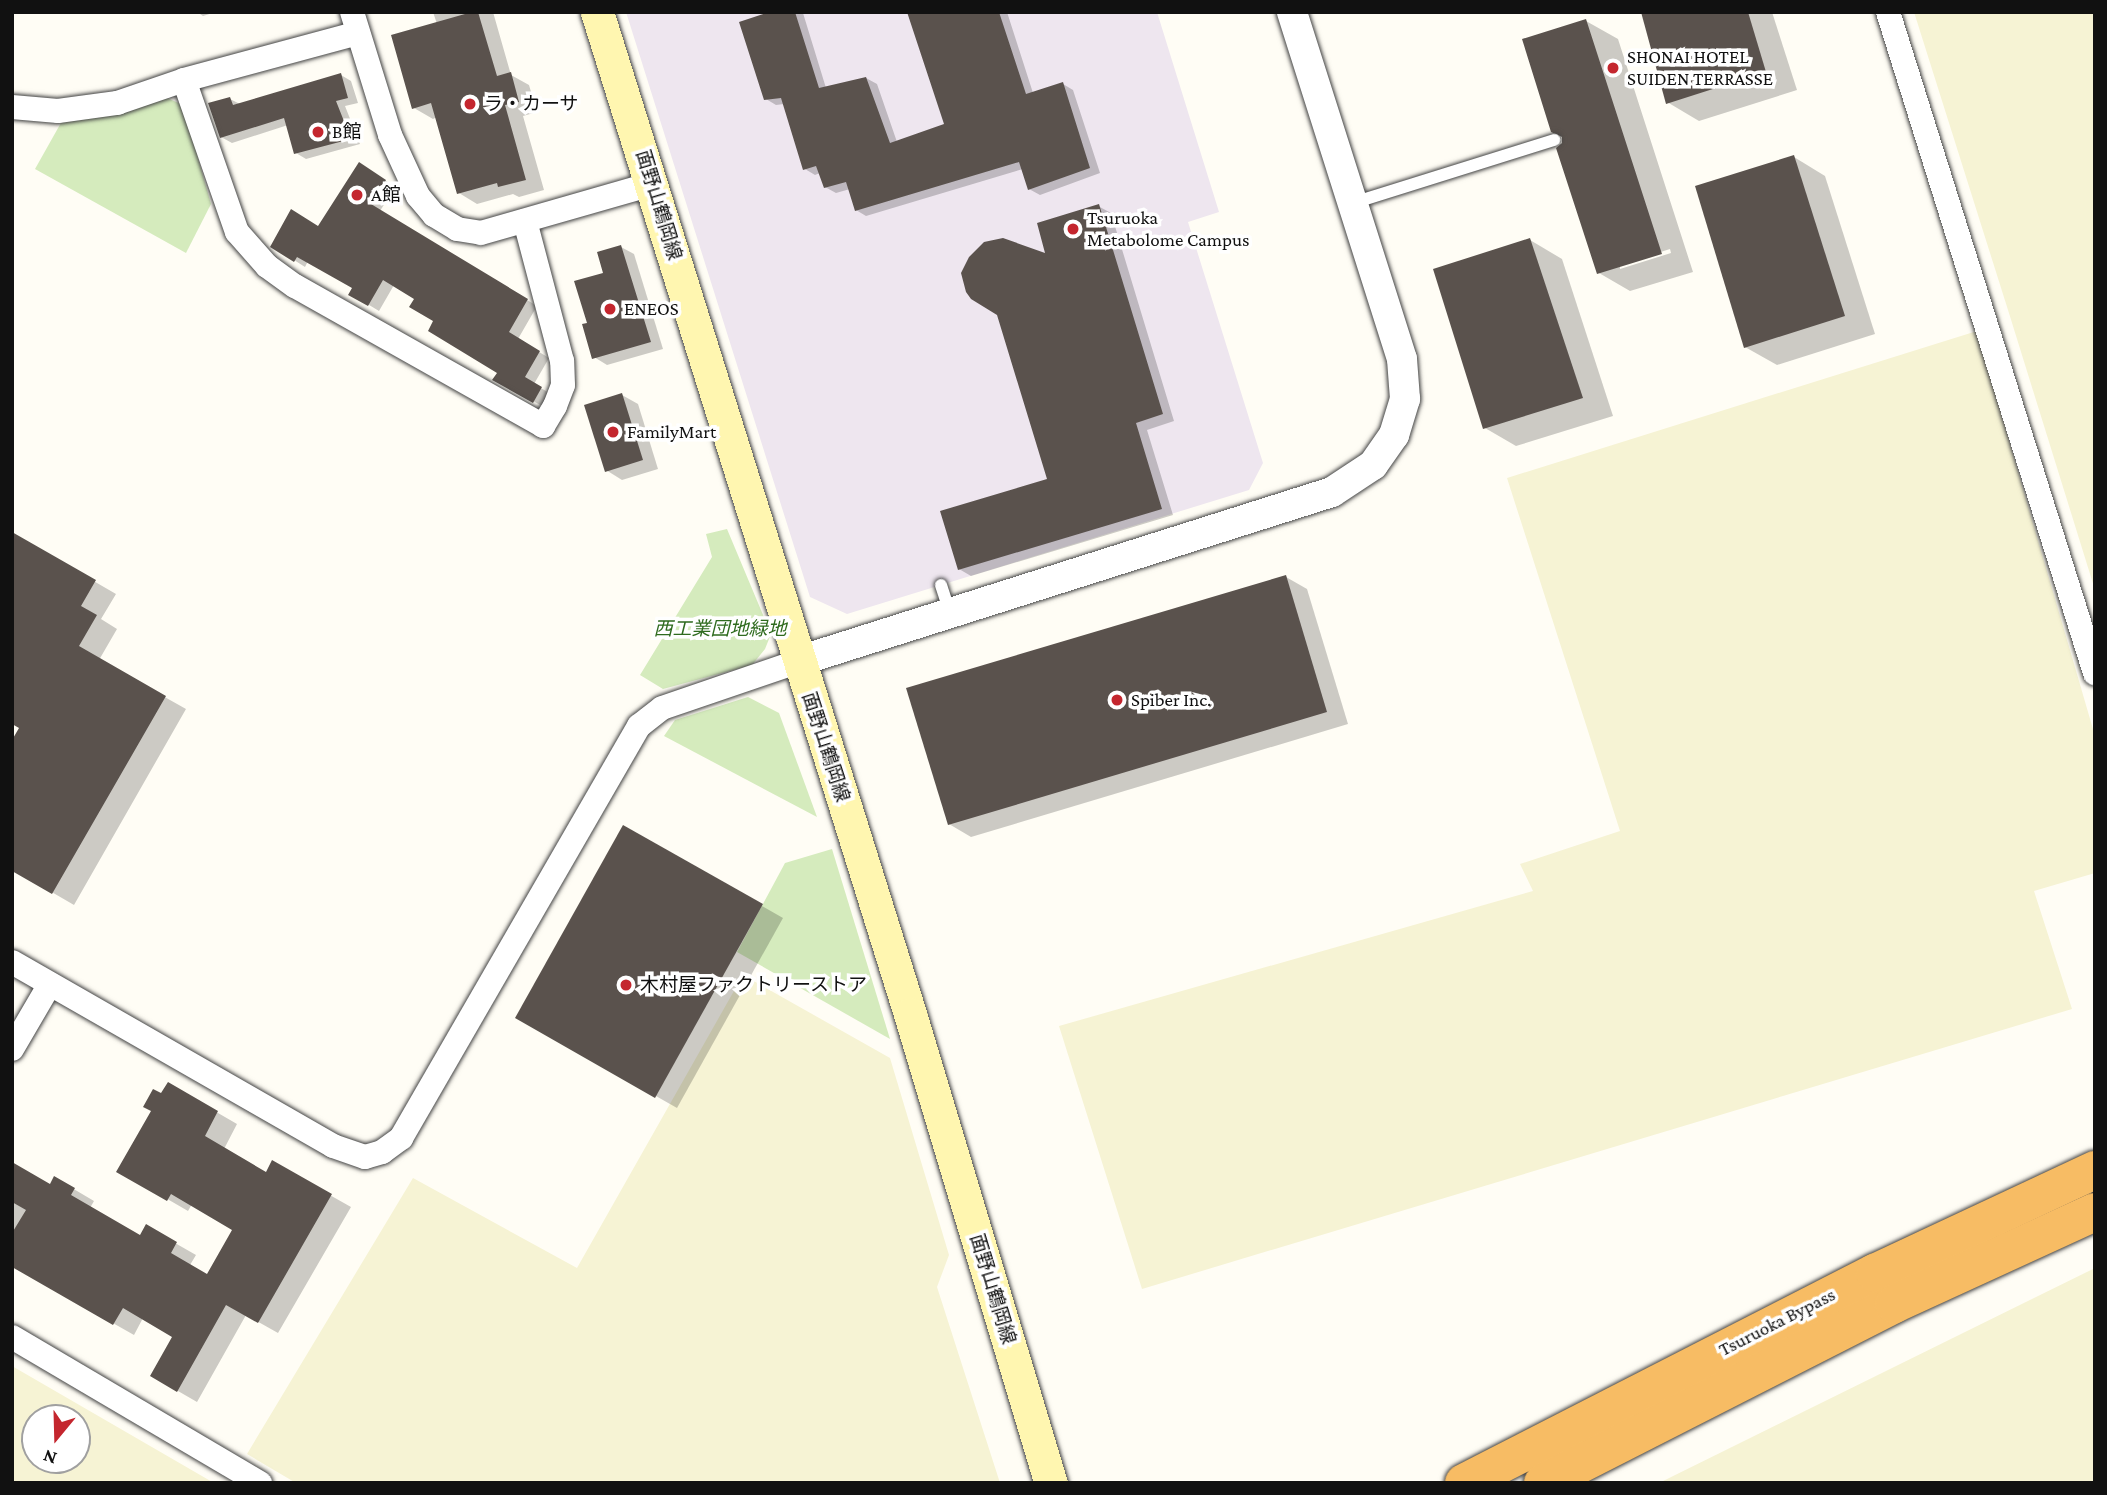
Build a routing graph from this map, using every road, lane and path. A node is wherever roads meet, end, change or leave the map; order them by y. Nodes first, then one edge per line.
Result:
1 (597, 12) edge
2 (1292, 12) edge
3 (1888, 12) edge
4 (355, 23) edge
5 (184, 80) junction
6 (12, 107) edge
7 (1554, 140) dead end
8 (652, 184) junction
9 (1352, 204) junction
10 (525, 221) junction
11 (941, 585) dead end
12 (950, 614) junction
13 (2090, 642) edge
14 (799, 661) junction
15 (2095, 673) edge
16 (12, 962) edge
17 (50, 984) junction
18 (12, 1049) edge
19 (2095, 1170) edge
20 (2095, 1212) edge
21 (12, 1336) edge
22 (260, 1483) edge
23 (1051, 1483) edge
24 (1464, 1483) edge
25 (1542, 1483) edge

1 - 8 main road, 面野山鶴岡線
2 - 9 street
3 - 13 street
4 - 5 street
4 - 10 street
5 - 6 street
5 - 10 street
7 - 9 lane
8 - 10 street
8 - 14 main road, 面野山鶴岡線
9 - 12 street
11 - 12 lane
12 - 14 street
13 - 15 street
14 - 17 street
14 - 23 main road, 面野山鶴岡線
16 - 17 street
17 - 18 street
19 - 24 highway, Tsuruoka Bypass
20 - 25 highway, Tsuruoka Bypass
21 - 22 street

